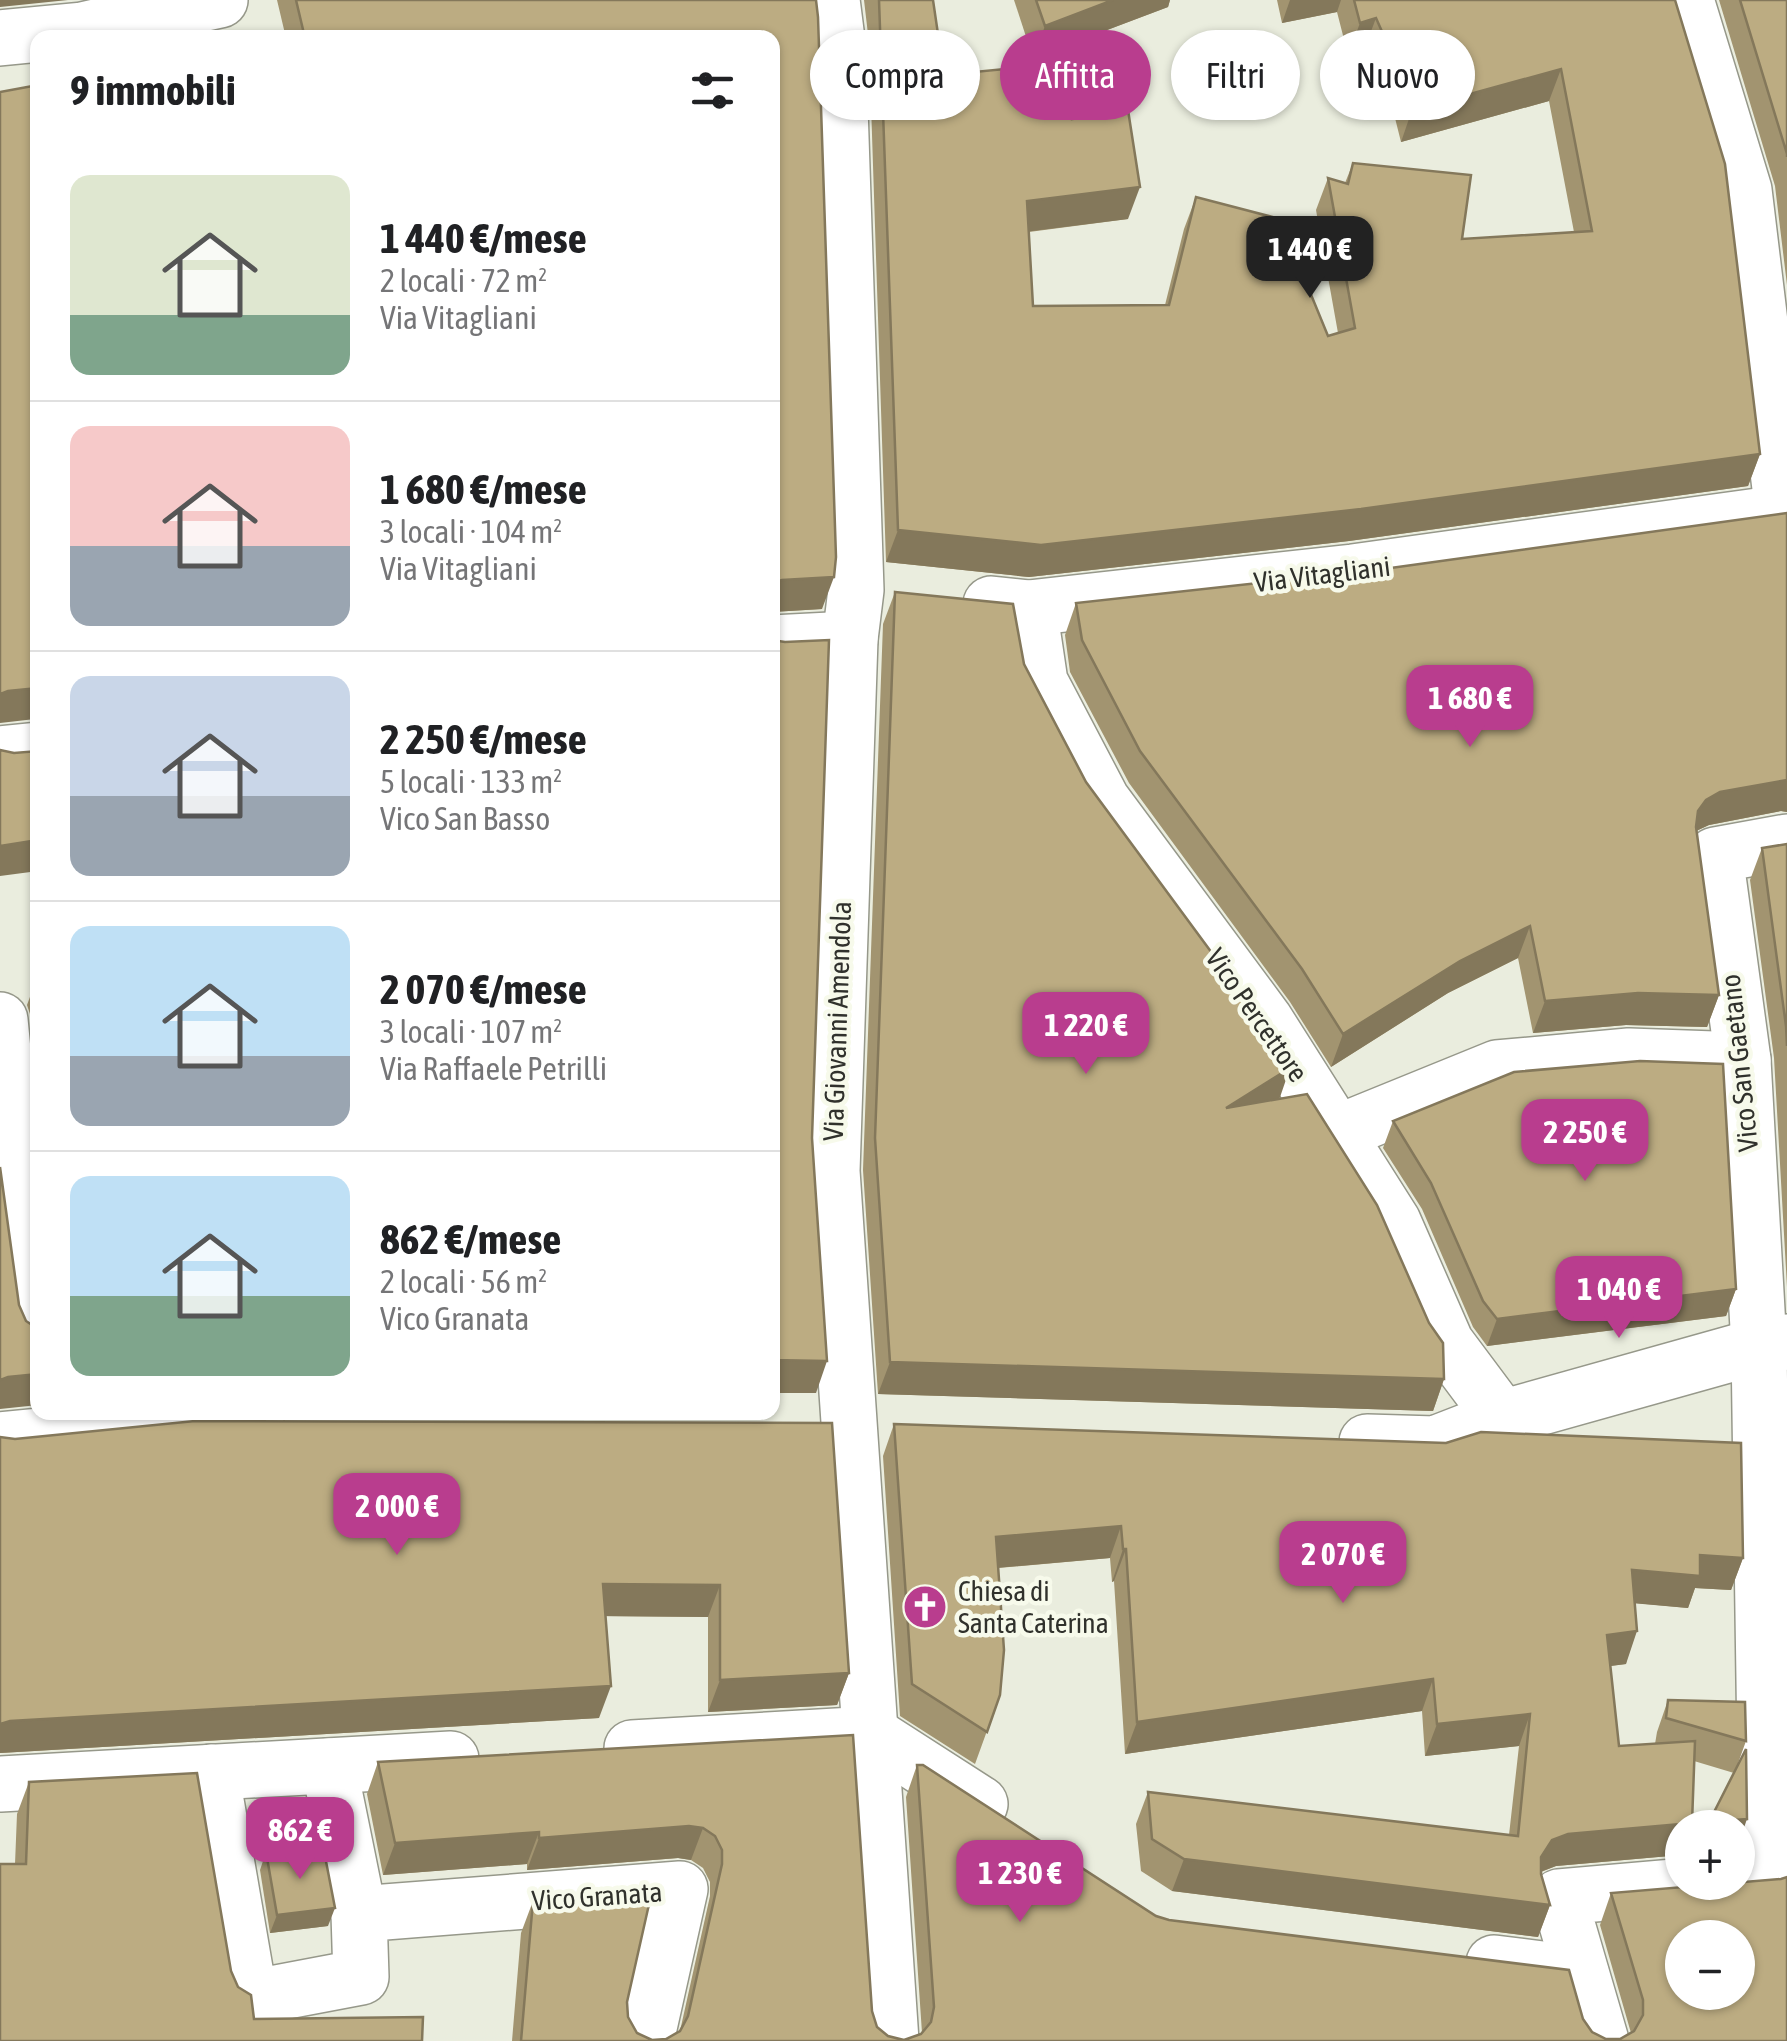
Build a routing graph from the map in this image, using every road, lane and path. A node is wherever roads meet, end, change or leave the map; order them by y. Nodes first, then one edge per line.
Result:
1 (220, 0) edge
2 (832, 0) edge
3 (1686, 0) edge
4 (82, 30) edge
5 (30, 35) edge
6 (0, 38) edge
7 (1785, 513) edge
8 (1029, 608) junction
9 (853, 614) junction
10 (780, 639) edge
11 (30, 751) edge
12 (0, 754) edge
13 (1787, 842) edge
14 (13, 1028) edge
15 (1743, 1060) junction
16 (1337, 1133) junction
17 (30, 1273) edge
18 (1773, 1344) edge
19 (1502, 1418) junction
20 (296, 1424) edge
21 (792, 1424) edge
22 (849, 1424) junction
23 (908, 1426) edge
24 (33, 1429) edge
25 (1318, 1440) edge
26 (1775, 1535) edge
27 (870, 1734) junction
28 (580, 1751) edge
29 (503, 1756) edge
30 (328, 1766) junction
31 (210, 1772) junction
32 (0, 1784) edge
33 (1016, 1828) edge
34 (1755, 1881) edge
35 (1665, 1888) edge
36 (359, 1914) junction
37 (1448, 1957) edge
38 (1581, 1974) junction
39 (646, 2041) edge
40 (891, 2041) edge
41 (1601, 2041) edge

1 - 4 street
2 - 9 street, Via Giovanni Amendola
3 - 7 street
5 - 6 street
7 - 8 street, Via Vitagliani
8 - 9 street, Via Vitagliani
8 - 16 street, Vico Percettore
9 - 10 street, Via Vitagliani
9 - 22 street, Via Giovanni Amendola
11 - 12 street
13 - 15 street, Vico San Gaetano
14 - 17 street
15 - 16 street
15 - 18 street, Vico San Gaetano
16 - 19 street, Vico Percettore
18 - 19 street
18 - 26 street, Vico San Gaetano
19 - 25 street
20 - 24 street
21 - 22 street
22 - 23 street
22 - 27 street, Via Giovanni Amendola
26 - 34 street, Vico San Gaetano
27 - 28 street
27 - 33 street
27 - 40 street, Via Giovanni Amendola
29 - 30 street
30 - 31 street
30 - 36 street
31 - 32 street
31 - 36 street
35 - 38 street
36 - 39 street, Vico Granata
37 - 38 street
38 - 41 street

